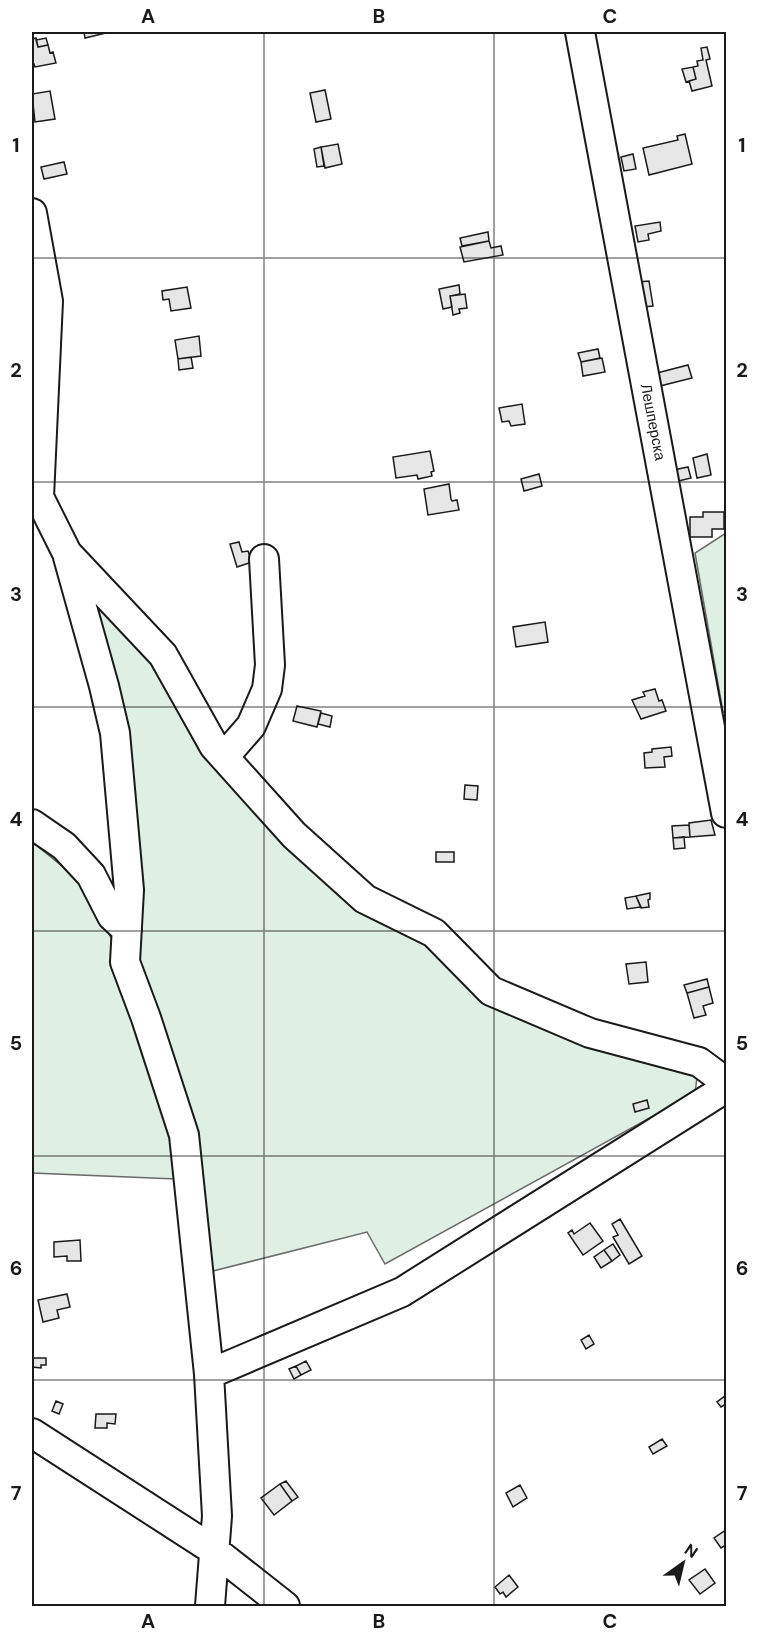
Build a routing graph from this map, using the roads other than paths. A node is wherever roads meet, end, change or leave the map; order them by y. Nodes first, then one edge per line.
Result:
1 (580, 32) edge
2 (32, 213) edge
3 (67, 553) junction
4 (264, 559) dead end
5 (224, 757) junction
6 (726, 813) edge
7 (32, 824) edge
8 (127, 930) junction
9 (726, 1082) edge
10 (726, 1088) edge
11 (209, 1374) junction
12 (32, 1433) edge
13 (215, 1551) junction
14 (210, 1606) edge
15 (285, 1606) edge

1 - 6 street, Лешперска
2 - 3 street
3 - 5 street
3 - 8 street
4 - 5 street
5 - 9 street
7 - 8 street
8 - 11 street
10 - 11 street
11 - 13 street
12 - 13 street
13 - 14 street
13 - 15 street

